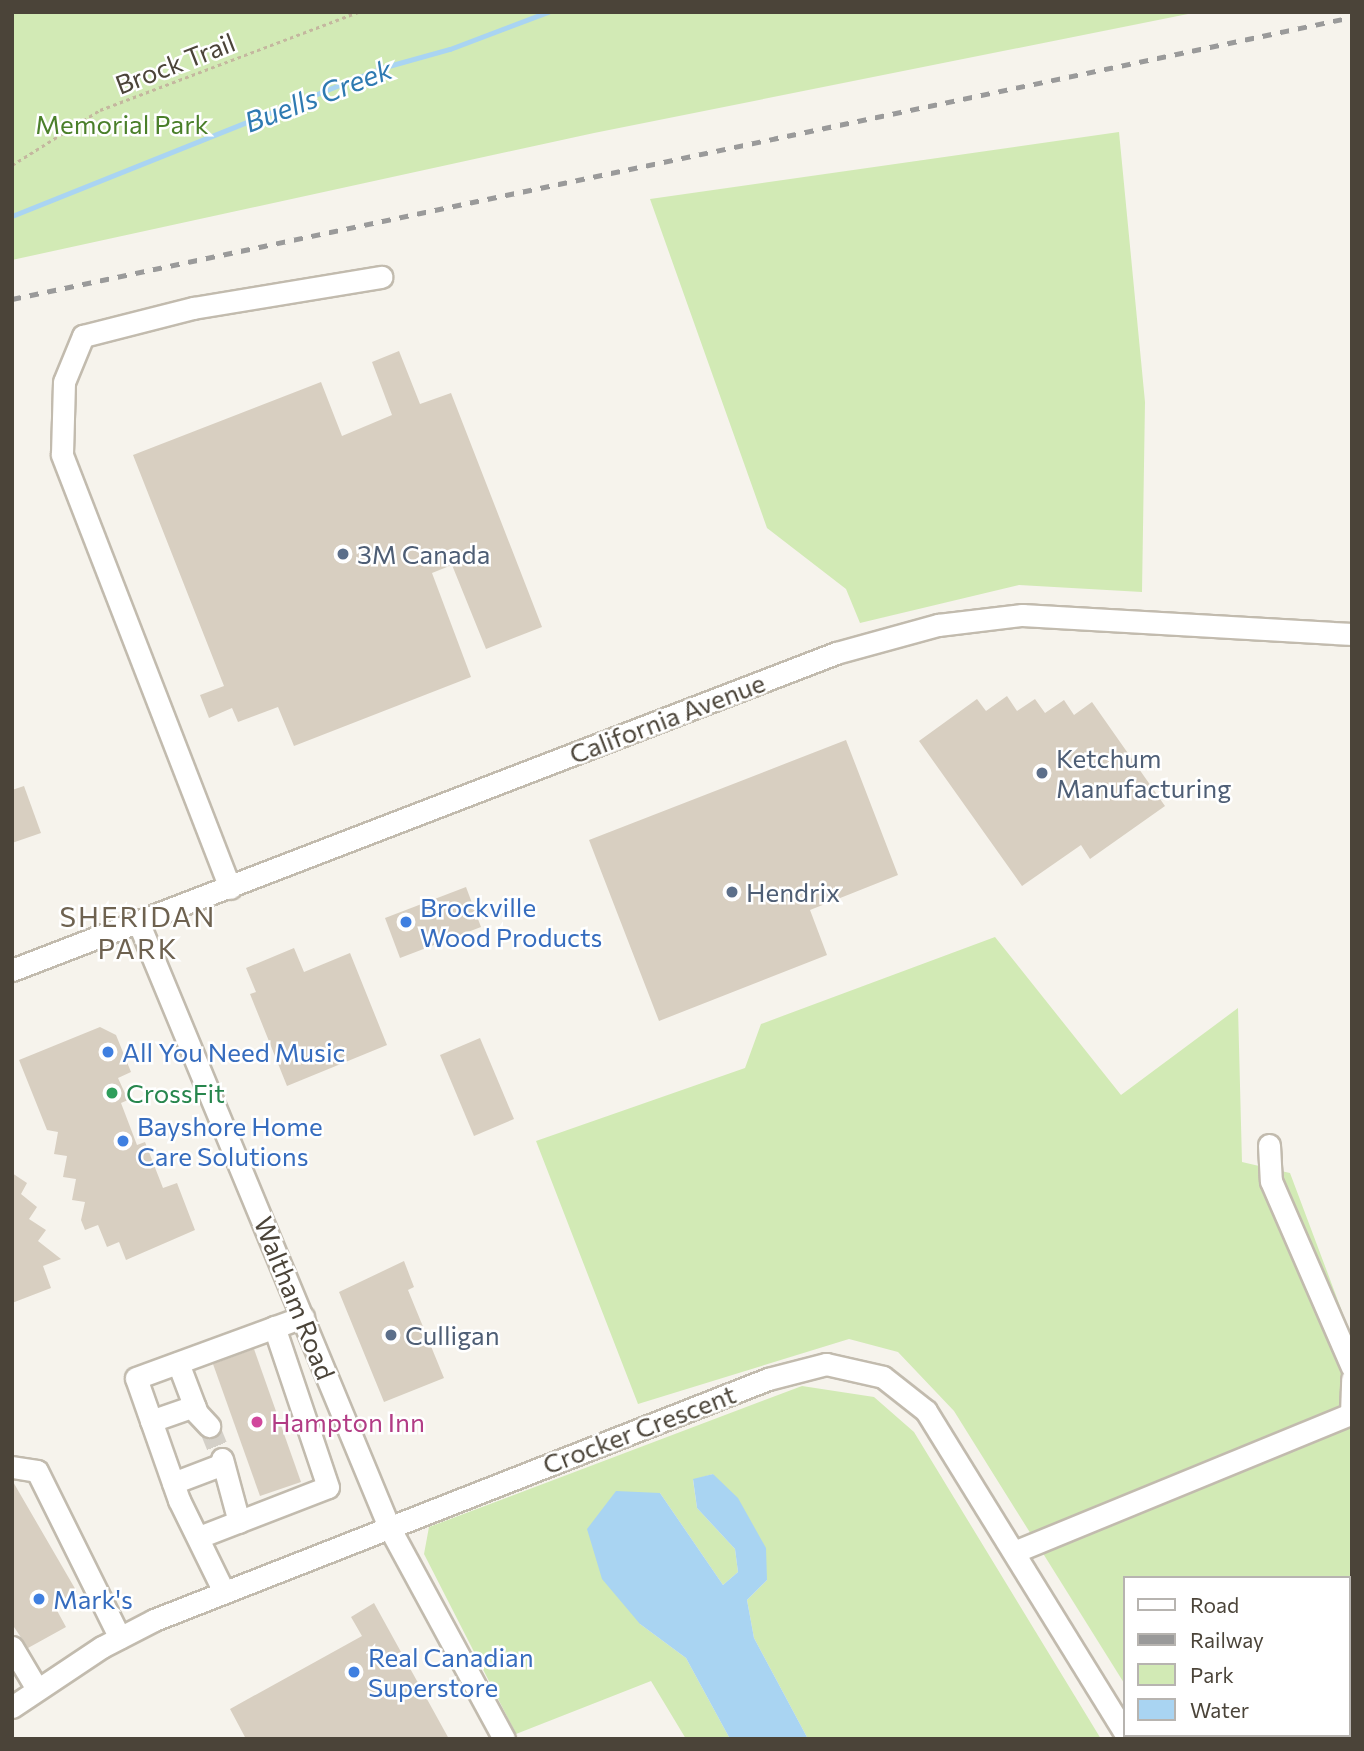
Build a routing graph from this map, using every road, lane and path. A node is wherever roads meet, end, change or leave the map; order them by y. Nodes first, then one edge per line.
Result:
1 (358, 12) edge
2 (12, 165) edge
3 (381, 277) dead end
4 (1352, 634) edge
5 (230, 888) junction
6 (139, 924) junction
7 (12, 970) edge
8 (1269, 1145) dead end
9 (303, 1317) junction
10 (274, 1327) junction
11 (178, 1363) junction
12 (1352, 1367) edge
13 (1352, 1379) edge
14 (194, 1406) junction
15 (151, 1421) junction
16 (209, 1426) tunnel mouth
17 (12, 1467) edge
18 (173, 1483) junction
19 (239, 1522) junction
20 (389, 1527) junction
21 (199, 1537) junction
22 (1014, 1552) junction
23 (224, 1592) junction
24 (120, 1638) junction
25 (12, 1647) edge
26 (37, 1689) junction
27 (12, 1707) edge
28 (1122, 1727) edge
29 (504, 1739) edge

1 - 2 path, Brock Trail
3 - 5 street
4 - 5 street, California Avenue
5 - 6 street, California Avenue
6 - 7 street, California Avenue
6 - 9 street, Waltham Road
8 - 12 street
9 - 10 street
9 - 20 street, Waltham Road
10 - 11 street
10 - 19 street
11 - 14 street
11 - 15 street
13 - 22 street
14 - 15 street
14 - 16 street
15 - 18 street
17 - 24 street
18 - 19 street
18 - 21 street
19 - 21 street
20 - 22 street, Crocker Crescent
20 - 23 street, Crocker Crescent
20 - 29 street, Waltham Road
21 - 23 street
22 - 28 street, Crocker Crescent
23 - 24 street, Crocker Crescent
24 - 26 street, Crocker Crescent
25 - 26 street
26 - 27 street, Crocker Crescent

